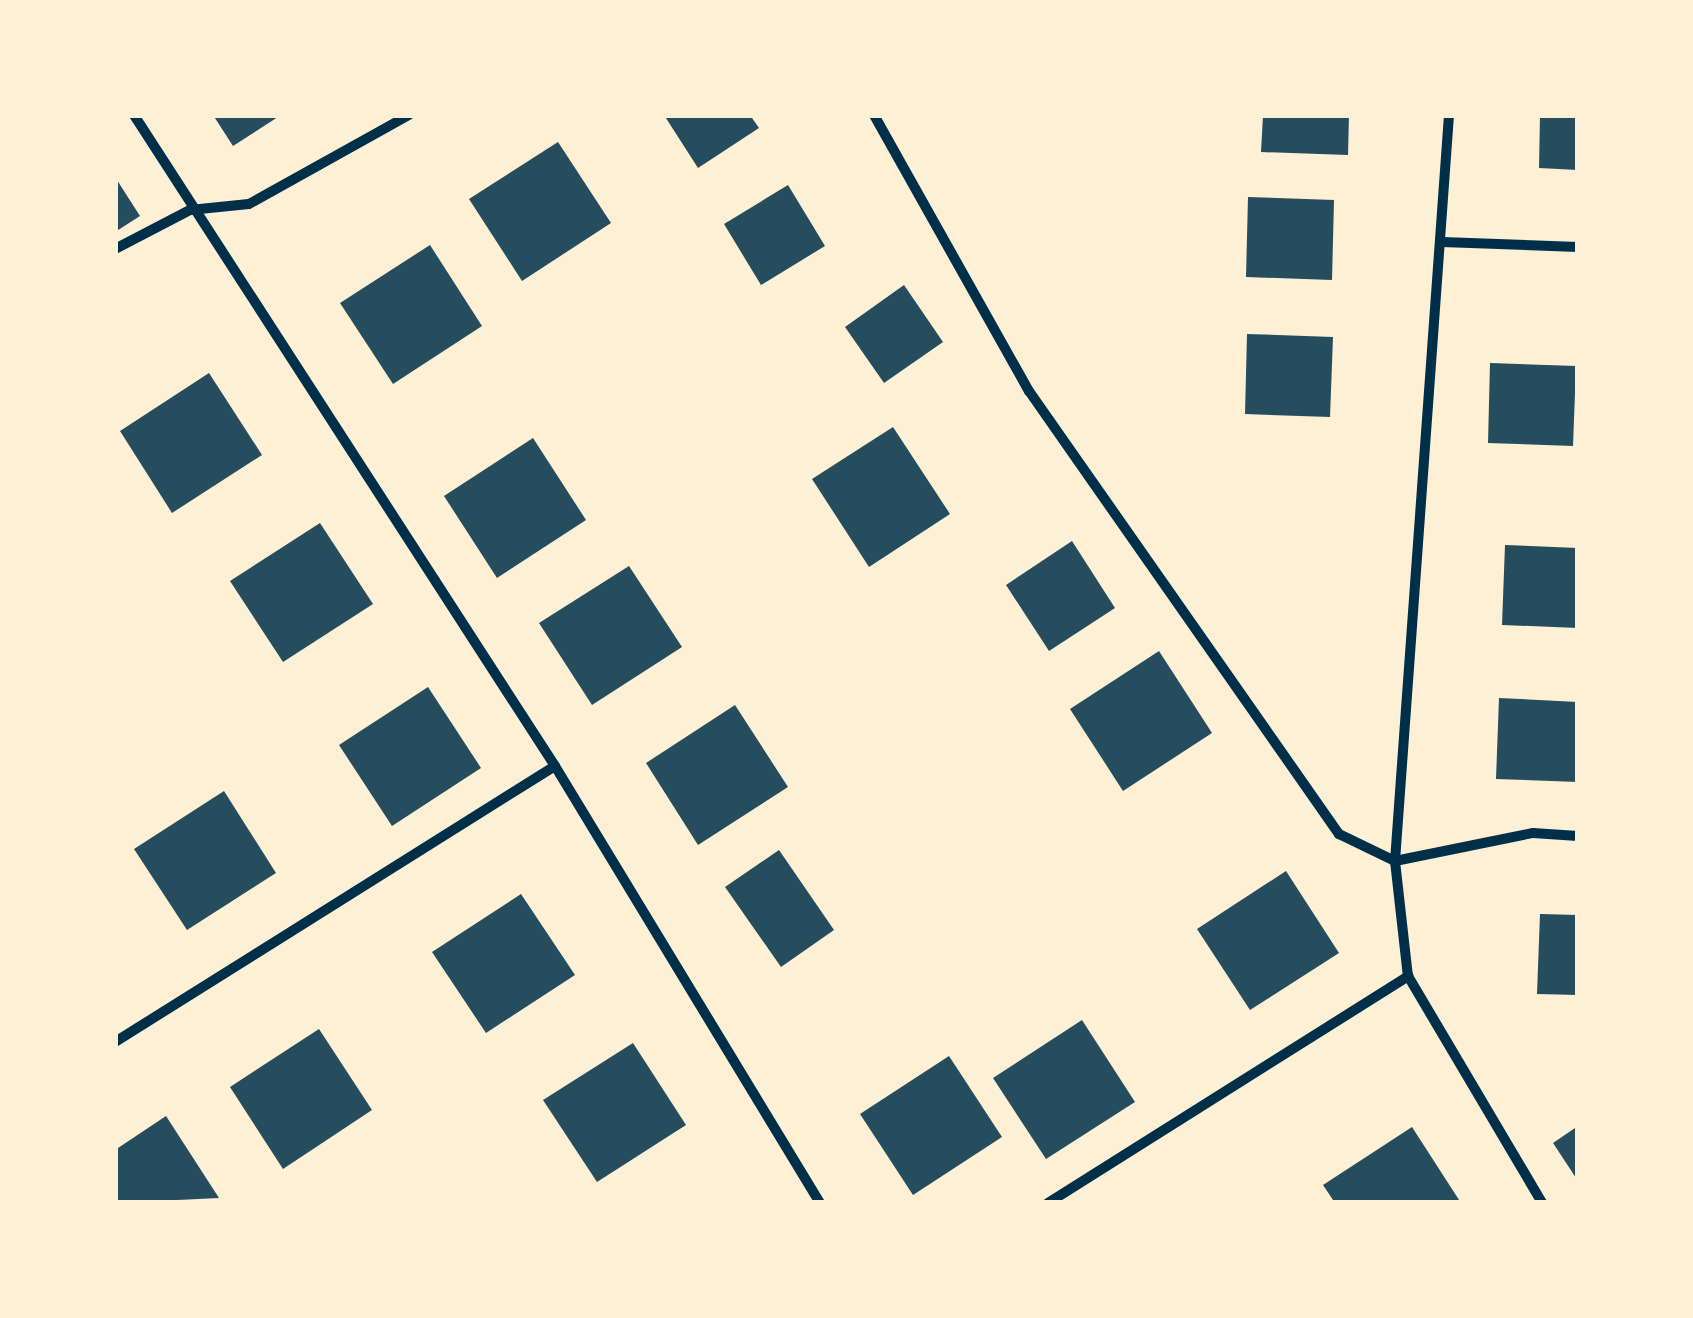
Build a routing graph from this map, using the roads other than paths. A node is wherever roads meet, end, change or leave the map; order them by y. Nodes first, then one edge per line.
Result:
1 (134, 115) edge
2 (409, 115) edge
3 (874, 115) edge
4 (1448, 115) edge
5 (190, 210) junction
6 (1442, 242) junction
7 (1578, 247) edge
8 (115, 249) edge
9 (556, 766) junction
10 (1578, 836) edge
11 (1395, 861) junction
12 (1408, 976) junction
13 (115, 1042) edge
14 (820, 1203) edge
15 (1048, 1203) edge
16 (1542, 1203) edge

1 - 5 street
2 - 5 street
3 - 11 street
4 - 6 street
5 - 8 street
5 - 9 street
6 - 7 street
6 - 11 street
9 - 13 street
9 - 14 street
10 - 11 street
11 - 12 street
12 - 15 street
12 - 16 street

